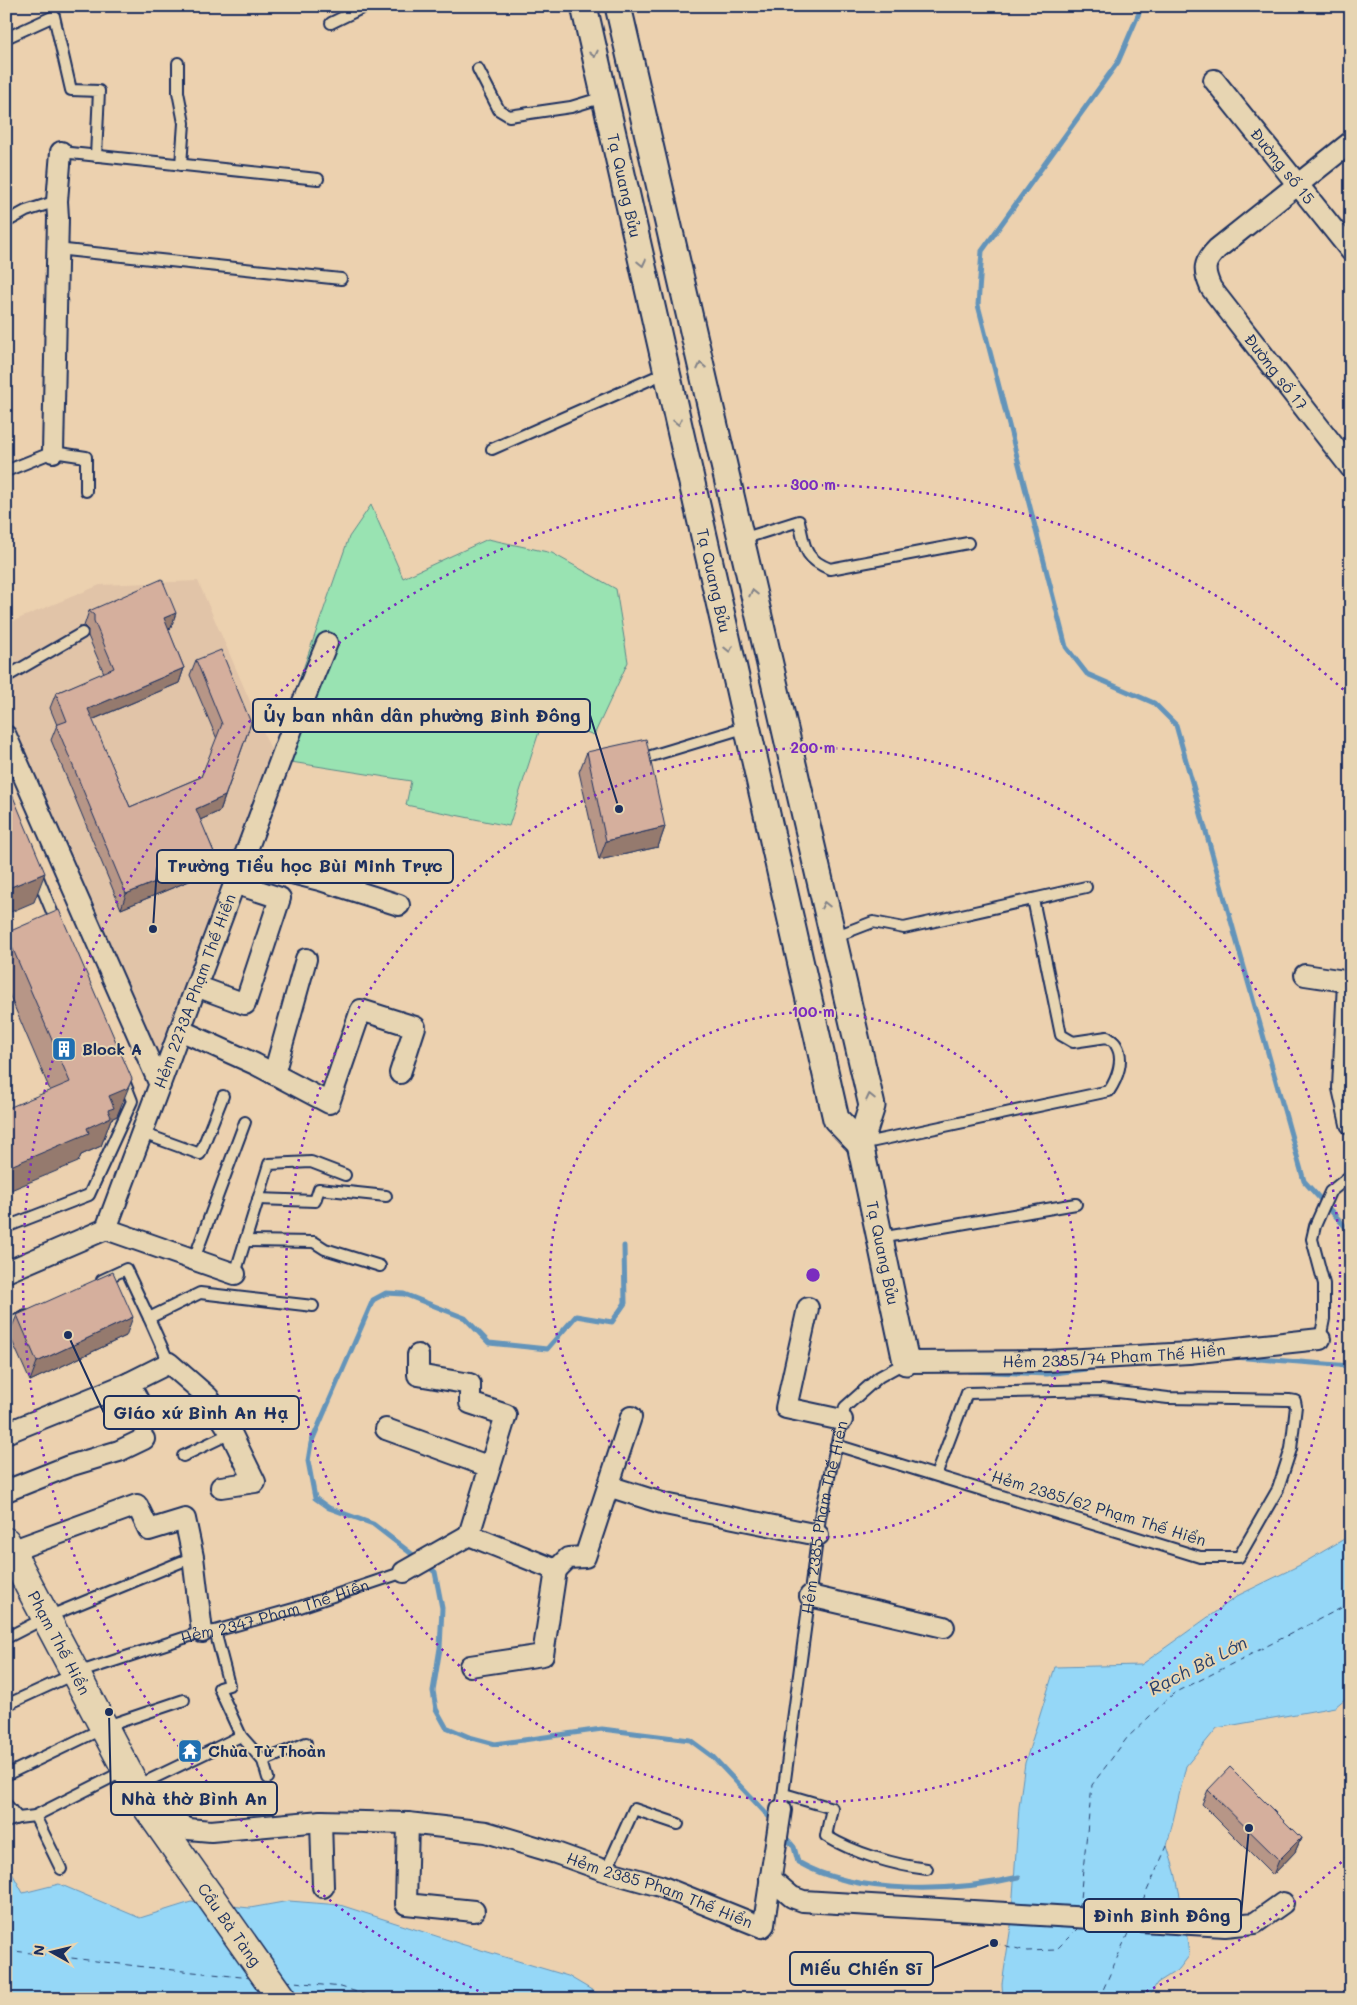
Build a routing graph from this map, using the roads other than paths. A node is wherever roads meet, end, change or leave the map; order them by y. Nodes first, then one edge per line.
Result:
1 (366, 6) edge
2 (584, 6) edge
3 (618, 6) edge
4 (331, 23) dead end
5 (6, 38) edge
6 (178, 63) dead end
7 (478, 69) dead end
8 (1214, 80) dead end
9 (604, 97) junction
10 (1351, 142) edge
11 (650, 145) junction
12 (60, 152) joint
13 (96, 156) junction
14 (618, 156) junction
15 (181, 165) junction
16 (318, 179) dead end
17 (1297, 185) junction
18 (57, 201) junction
19 (6, 222) edge
20 (56, 250) junction
21 (1351, 251) edge
22 (341, 279) dead end
23 (666, 372) junction
24 (492, 449) dead end
25 (53, 452) junction
26 (1351, 468) edge
27 (6, 471) edge
28 (86, 491) dead end
29 (741, 539) junction
30 (968, 543) dead end
31 (82, 634) dead end
32 (327, 642) dead end
33 (6, 677) edge
34 (782, 718) junction
35 (747, 727) junction
36 (6, 736) edge
37 (651, 756) edge
38 (243, 861) junction
39 (33, 866) edge
40 (234, 883) junction
41 (1086, 887) dead end
42 (1033, 899) junction
43 (399, 905) dead end
44 (60, 930) edge
45 (833, 937) junction
46 (306, 959) dead end
47 (1305, 975) dead end
48 (1349, 982) edge
49 (196, 986) junction
50 (180, 1030) junction
51 (117, 1065) edge
52 (400, 1073) dead end
53 (274, 1074) junction
54 (160, 1085) junction
55 (223, 1096) dead end
56 (1350, 1117) edge
57 (245, 1122) dead end
58 (142, 1133) junction
59 (860, 1144) junction
60 (345, 1175) dead end
61 (1351, 1175) edge
62 (386, 1196) dead end
63 (258, 1199) junction
64 (1076, 1204) dead end
65 (6, 1227) edge
66 (106, 1229) junction
67 (879, 1238) junction
68 (245, 1241) junction
69 (194, 1259) junction
70 (380, 1266) dead end
71 (6, 1272) edge
72 (235, 1274) joint
73 (92, 1285) edge
74 (313, 1306) dead end
75 (808, 1308) dead end
76 (32, 1313) edge
77 (149, 1318) junction
78 (6, 1325) edge
79 (1320, 1339) joint
80 (418, 1355) dead end
81 (906, 1362) junction
82 (169, 1363) junction
83 (129, 1383) junction
84 (142, 1408) dead end
85 (631, 1417) dead end
86 (842, 1420) junction
87 (386, 1429) dead end
88 (6, 1433) edge
89 (231, 1433) junction
90 (144, 1439) dead end
91 (836, 1445) junction
92 (183, 1456) dead end
93 (490, 1467) junction
94 (936, 1475) junction
95 (608, 1486) junction
96 (221, 1487) dead end
97 (6, 1491) edge
98 (469, 1535) junction
99 (818, 1535) junction
100 (9, 1552) edge
101 (193, 1557) junction
102 (556, 1570) junction
103 (404, 1572) joint
104 (810, 1596) junction
105 (45, 1618) junction
106 (944, 1627) dead end
107 (209, 1631) junction
108 (6, 1638) edge
109 (470, 1666) dead end
110 (74, 1674) junction
111 (184, 1700) dead end
112 (6, 1705) edge
113 (105, 1727) junction
114 (241, 1736) junction
115 (306, 1743) dead end
116 (262, 1761) junction
117 (6, 1774) edge
118 (268, 1778) dead end
119 (135, 1786) junction
120 (782, 1802) junction
121 (6, 1804) edge
122 (35, 1816) junction
123 (18, 1818) junction
124 (321, 1821) junction
125 (6, 1822) edge
126 (408, 1823) junction
127 (678, 1824) dead end
128 (177, 1851) joint
129 (61, 1869) dead end
130 (926, 1869) dead end
131 (606, 1871) junction
132 (770, 1878) junction
133 (323, 1887) dead end
134 (1282, 1903) dead end
135 (474, 1911) dead end
136 (282, 1999) edge

1 - 4 lane
2 -> 9 street, Tạ Quang Bửu
3 - 11 street, Tạ Quang Bửu
5 - 13 lane
6 - 15 lane
7 - 9 lane
8 - 17 street, Đường số 15
9 - 14 street, Tạ Quang Bửu
10 - 17 street
11 - 14 street
29 -> 11 street, Tạ Quang Bửu
12 - 13 lane
12 - 18 street
13 - 15 lane
14 -> 23 street, Tạ Quang Bửu
15 - 16 lane
17 - 21 street, Đường số 15
17 - 26 street, Đường số 17
18 - 19 lane
18 - 20 street
20 - 22 lane
20 - 25 street
23 - 24 lane
23 -> 35 street, Tạ Quang Bửu
25 - 27 lane
25 - 28 lane
29 - 30 lane
34 -> 29 street, Tạ Quang Bửu
31 - 33 lane
32 - 38 street, Hẻm 2273A Phạm Thế Hiển
34 - 35 street
45 -> 34 street, Tạ Quang Bửu
35 - 37 lane
35 - 59 street, Tạ Quang Bửu
36 - 54 street
38 - 40 street, Hẻm 2273A Phạm Thế Hiển
38 - 43 street
39 - 44 lane
40 - 49 street, Hẻm 2273A Phạm Thế Hiển
40 - 49 street
41 - 42 lane
42 - 45 lane
42 - 59 lane
59 -> 45 street, Tạ Quang Bửu
46 - 53 street
47 - 48 street
48 - 56 street
49 - 50 street, Hẻm 2273A Phạm Thế Hiển
50 - 53 street
50 - 54 street, Hẻm 2273A Phạm Thế Hiển
51 - 65 lane
52 - 53 street
54 - 58 street, Hẻm 2273A Phạm Thế Hiển
55 - 58 lane
57 - 69 lane
58 - 66 street, Hẻm 2273A Phạm Thế Hiển
59 - 67 street, Tạ Quang Bửu
60 - 63 lane
61 - 79 lane
62 - 63 lane
63 - 68 lane
64 - 67 lane
66 - 69 street
66 - 71 street
67 - 81 street, Tạ Quang Bửu
68 - 70 lane
68 - 72 lane
69 - 72 street
73 - 77 lane
74 - 77 lane
75 - 86 street
76 - 78 lane
77 - 82 lane
79 - 81 street, Hẻm 2385/74 Phạm Thế Hiển
80 - 93 street
81 - 86 lane, Hẻm 2385 Phạm Thế Hiển
82 - 83 street
82 - 89 street
83 - 84 street
83 - 88 street
85 - 95 street
86 - 91 lane, Hẻm 2385 Phạm Thế Hiển
87 - 93 street
89 - 92 lane
89 - 96 street
90 - 97 street
91 - 94 lane, Hẻm 2385/62 Phạm Thế Hiển
91 - 99 lane, Hẻm 2385 Phạm Thế Hiển
93 - 98 street
94 - 94 lane, Hẻm 2385/62 Phạm Thế Hiển
95 - 99 street
95 - 102 street
98 - 102 street
98 - 103 street, Hẻm 2347 Phạm Thế Hiển
99 - 104 lane, Hẻm 2385 Phạm Thế Hiển
100 - 101 street
100 - 105 main road, Phạm Thế Hiển
101 - 105 lane
101 - 107 street
102 - 109 street
103 - 107 lane, Hẻm 2347 Phạm Thế Hiển
104 - 106 street
104 - 120 lane, Hẻm 2385 Phạm Thế Hiển
105 - 108 lane
105 - 110 main road, Phạm Thế Hiển
107 - 110 lane, Hẻm 2347 Phạm Thế Hiển
107 - 114 lane
110 - 112 lane, Hẻm 2347 Phạm Thế Hiển
110 - 113 main road, Phạm Thế Hiển
111 - 113 lane
113 - 117 lane
113 - 119 main road, Phạm Thế Hiển
114 - 116 lane
114 - 119 lane
115 - 116 lane
116 - 118 lane
119 - 122 lane
119 - 124 street, Hẻm 2385 Phạm Thế Hiển
119 - 128 main road, Phạm Thế Hiển
120 - 130 lane
120 - 132 street, Hẻm 2385 Phạm Thế Hiển
121 - 123 lane
122 - 123 lane
122 - 129 lane
123 - 125 lane
124 - 126 street, Hẻm 2385 Phạm Thế Hiển
124 - 133 street
126 - 131 street, Hẻm 2385 Phạm Thế Hiển
126 - 135 street
127 - 131 lane
128 - 136 main road, Cầu Bà Tàng
131 - 132 street, Hẻm 2385 Phạm Thế Hiển
132 - 134 street

